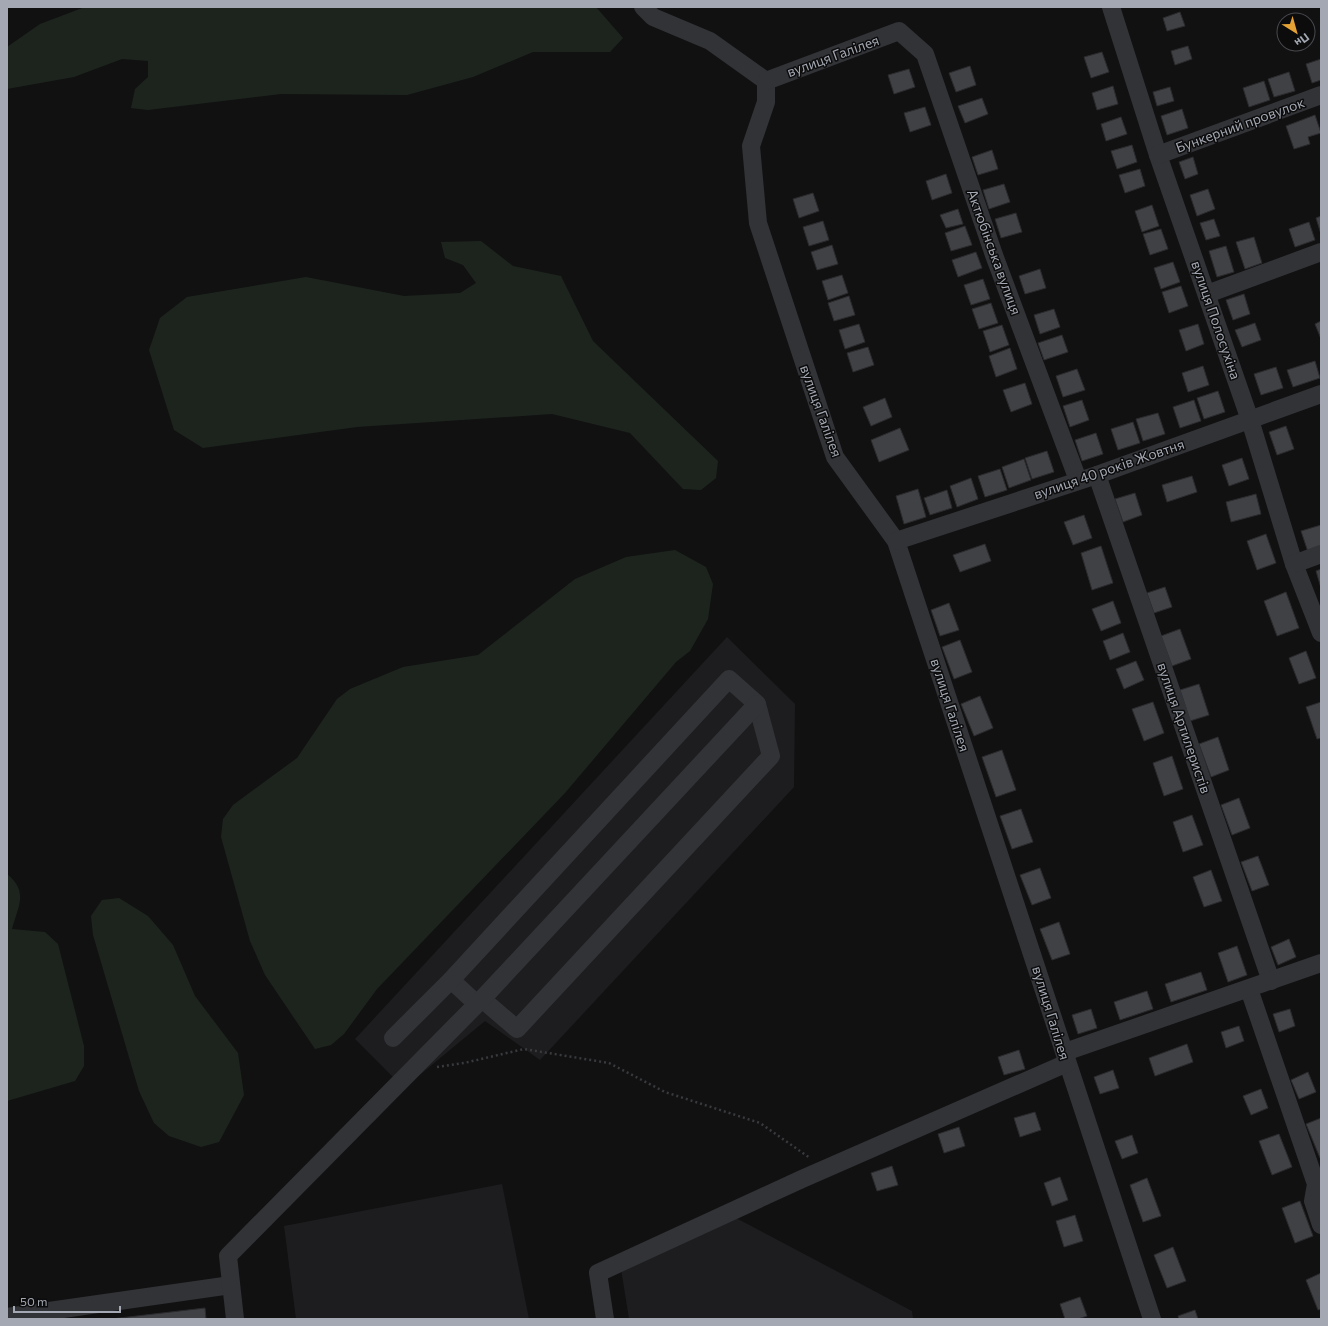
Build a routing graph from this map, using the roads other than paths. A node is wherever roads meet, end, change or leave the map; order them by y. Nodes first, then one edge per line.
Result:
1 (643, 7) edge
2 (1111, 7) edge
3 (899, 31) joint
4 (766, 81) junction
5 (1321, 95) edge
6 (1158, 155) junction
7 (1321, 252) edge
8 (1207, 294) junction
9 (1321, 394) edge
10 (1250, 420) junction
11 (1097, 475) junction
12 (1078, 480) junction
13 (896, 541) junction
14 (1321, 554) edge
15 (1294, 564) junction
16 (1321, 633) edge
17 (757, 704) junction
18 (1321, 963) edge
19 (451, 980) junction
20 (1271, 981) junction
21 (1249, 989) junction
22 (480, 1001) junction
23 (393, 1038) dead end
24 (1066, 1057) junction
25 (1321, 1225) edge
26 (231, 1285) junction
27 (7, 1317) edge
28 (235, 1319) edge
29 (605, 1319) edge
30 (1152, 1319) edge

1 - 4 street
2 - 6 street, вулиця Полосухіна
3 - 4 street, вулиця Галілея
3 - 12 street, Актюбінська вулиця
4 - 13 street, вулиця Галілея
5 - 6 street, Бункерний провулок
6 - 8 street, вулиця Полосухіна
7 - 8 street
8 - 10 street, вулиця Полосухіна
9 - 10 street, вулиця 40 років Жовтня
10 - 11 street, вулиця 40 років Жовтня
10 - 15 street, вулиця Полосухіна
11 - 12 street, вулиця 40 років Жовтня
11 - 20 street, вулиця Артилеристів
12 - 13 street, вулиця 40 років Жовтня
13 - 24 street, вулиця Галілея
14 - 15 street
15 - 16 street, вулиця Полосухіна
17 - 19 street
17 - 22 street
17 - 22 street
18 - 20 street
19 - 22 street
19 - 23 street
20 - 21 street
21 - 24 street
21 - 25 street
22 - 26 street
24 - 29 street
24 - 30 street, вулиця Галілея
26 - 27 street
26 - 28 street

